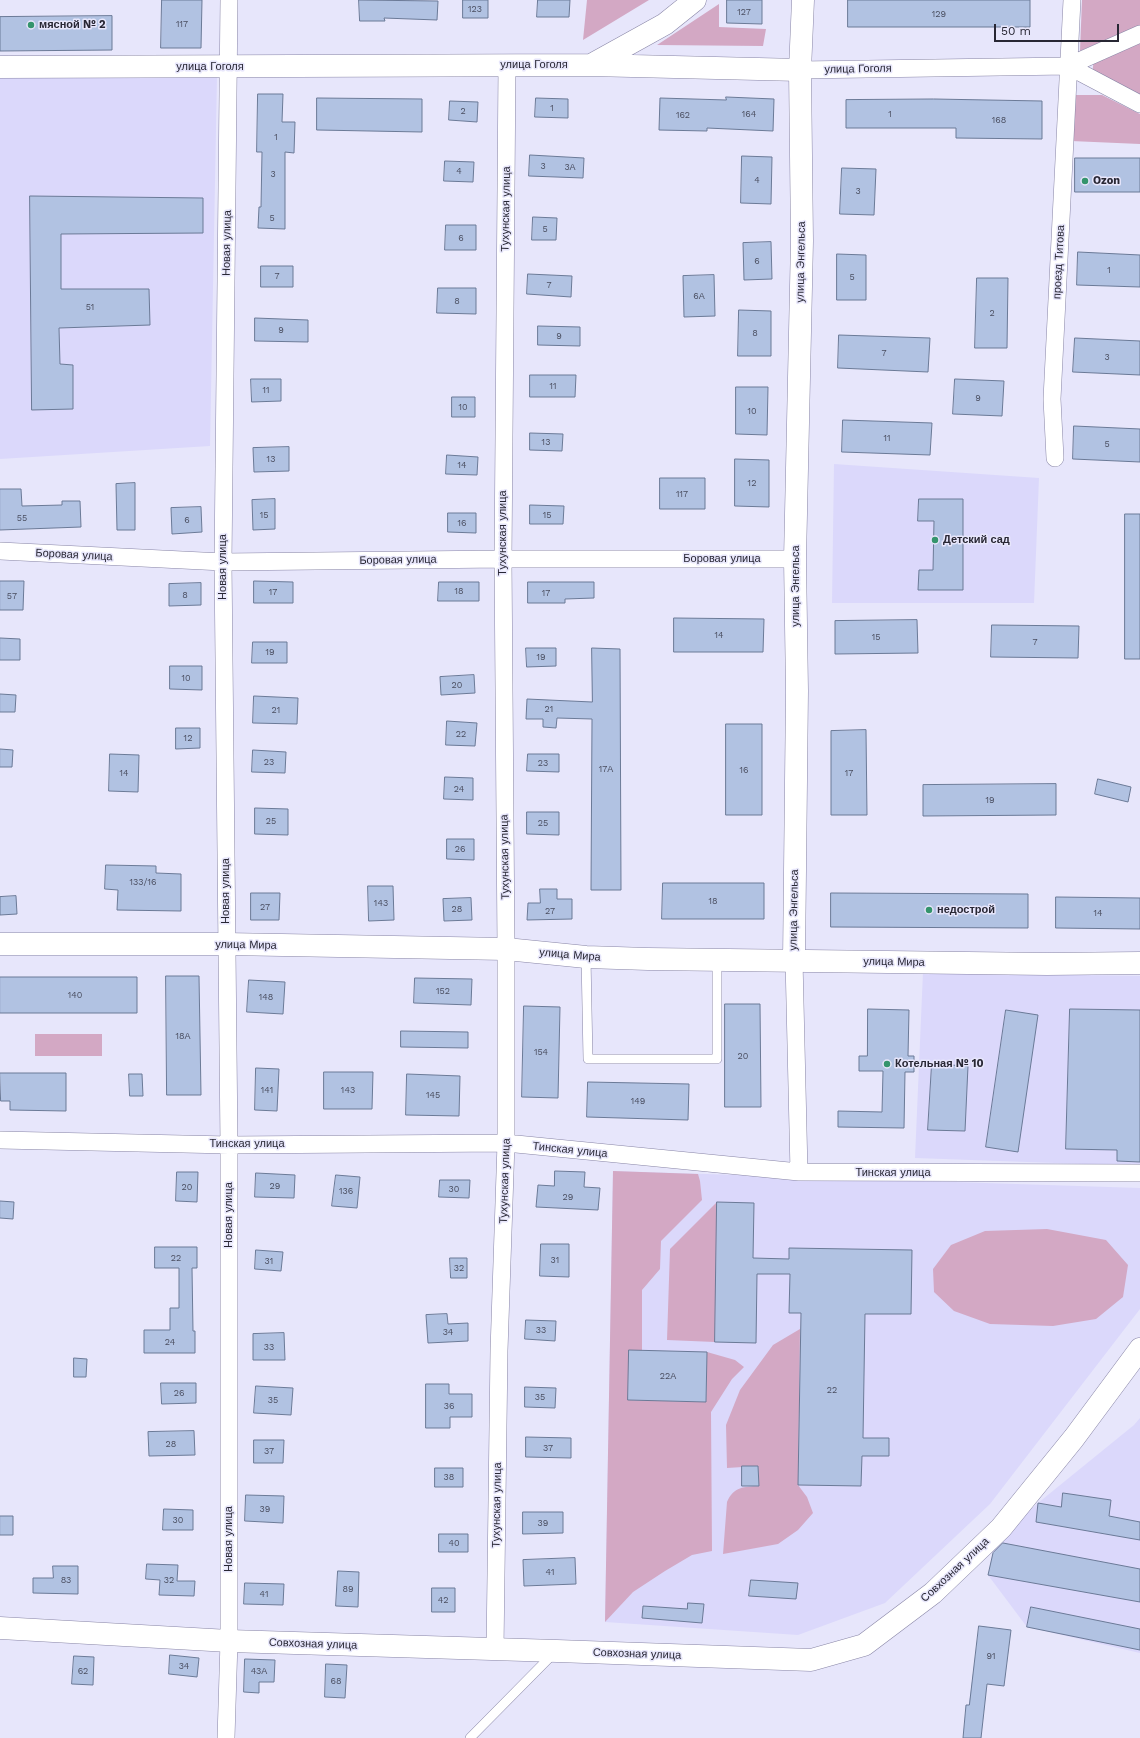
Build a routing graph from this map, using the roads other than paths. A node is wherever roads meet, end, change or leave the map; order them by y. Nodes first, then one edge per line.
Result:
1 (229, 0) edge
2 (695, 0) edge
3 (803, 0) edge
4 (1072, 0) edge
5 (1140, 34) edge
6 (507, 65) junction
7 (590, 65) junction
8 (1068, 66) junction
9 (0, 67) edge
10 (229, 67) junction
11 (800, 70) junction
12 (1140, 104) edge
13 (1055, 458) dead end
14 (0, 551) edge
15 (503, 559) junction
16 (796, 559) junction
17 (223, 562) junction
18 (0, 944) edge
19 (226, 944) junction
20 (506, 949) junction
21 (586, 957) junction
22 (717, 960) junction
23 (794, 960) junction
24 (1140, 963) edge
25 (0, 1140) edge
26 (506, 1143) junction
27 (229, 1145) junction
28 (799, 1172) junction
29 (1140, 1174) edge
30 (1140, 1349) edge
31 (0, 1628) edge
32 (229, 1641) junction
33 (495, 1649) junction
34 (557, 1651) junction
35 (226, 1738) edge
36 (470, 1738) edge

1 - 10 street, Новая улица
2 - 7 main road
3 - 11 main road, улица Энгельса
4 - 8 street, проезд Титова
5 - 8 street
6 - 7 main road, улица Гоголя
6 - 10 main road, улица Гоголя
6 - 15 street, Тухунская улица
7 - 11 main road, улица Гоголя
8 - 11 street, улица Гоголя
8 - 12 street
8 - 13 street, проезд Титова
9 - 10 main road, улица Гоголя
10 - 17 street, Новая улица
11 - 16 main road, улица Энгельса
14 - 17 street, Боровая улица
15 - 16 street, Боровая улица
15 - 17 street, Боровая улица
15 - 20 street, Тухунская улица
16 - 23 main road, улица Энгельса
17 - 19 street, Новая улица
18 - 19 main road, улица Мира
19 - 20 main road, улица Мира
19 - 27 street, Новая улица
20 - 21 main road, улица Мира
20 - 26 street, Тухунская улица
21 - 22 main road, улица Мира
21 - 22 lane
22 - 23 main road, улица Мира
23 - 24 main road, улица Мира
23 - 28 street, улица Энгельса
25 - 27 street, Тинская улица
26 - 27 street, Тинская улица
26 - 28 street, Тинская улица
26 - 33 street, Тухунская улица
27 - 32 street, Новая улица
28 - 29 street, Тинская улица
30 - 34 main road, Совхозная улица
31 - 32 main road, Совхозная улица
32 - 33 main road, Совхозная улица
32 - 35 street, Новая улица
33 - 34 main road, Совхозная улица
34 - 36 lane

